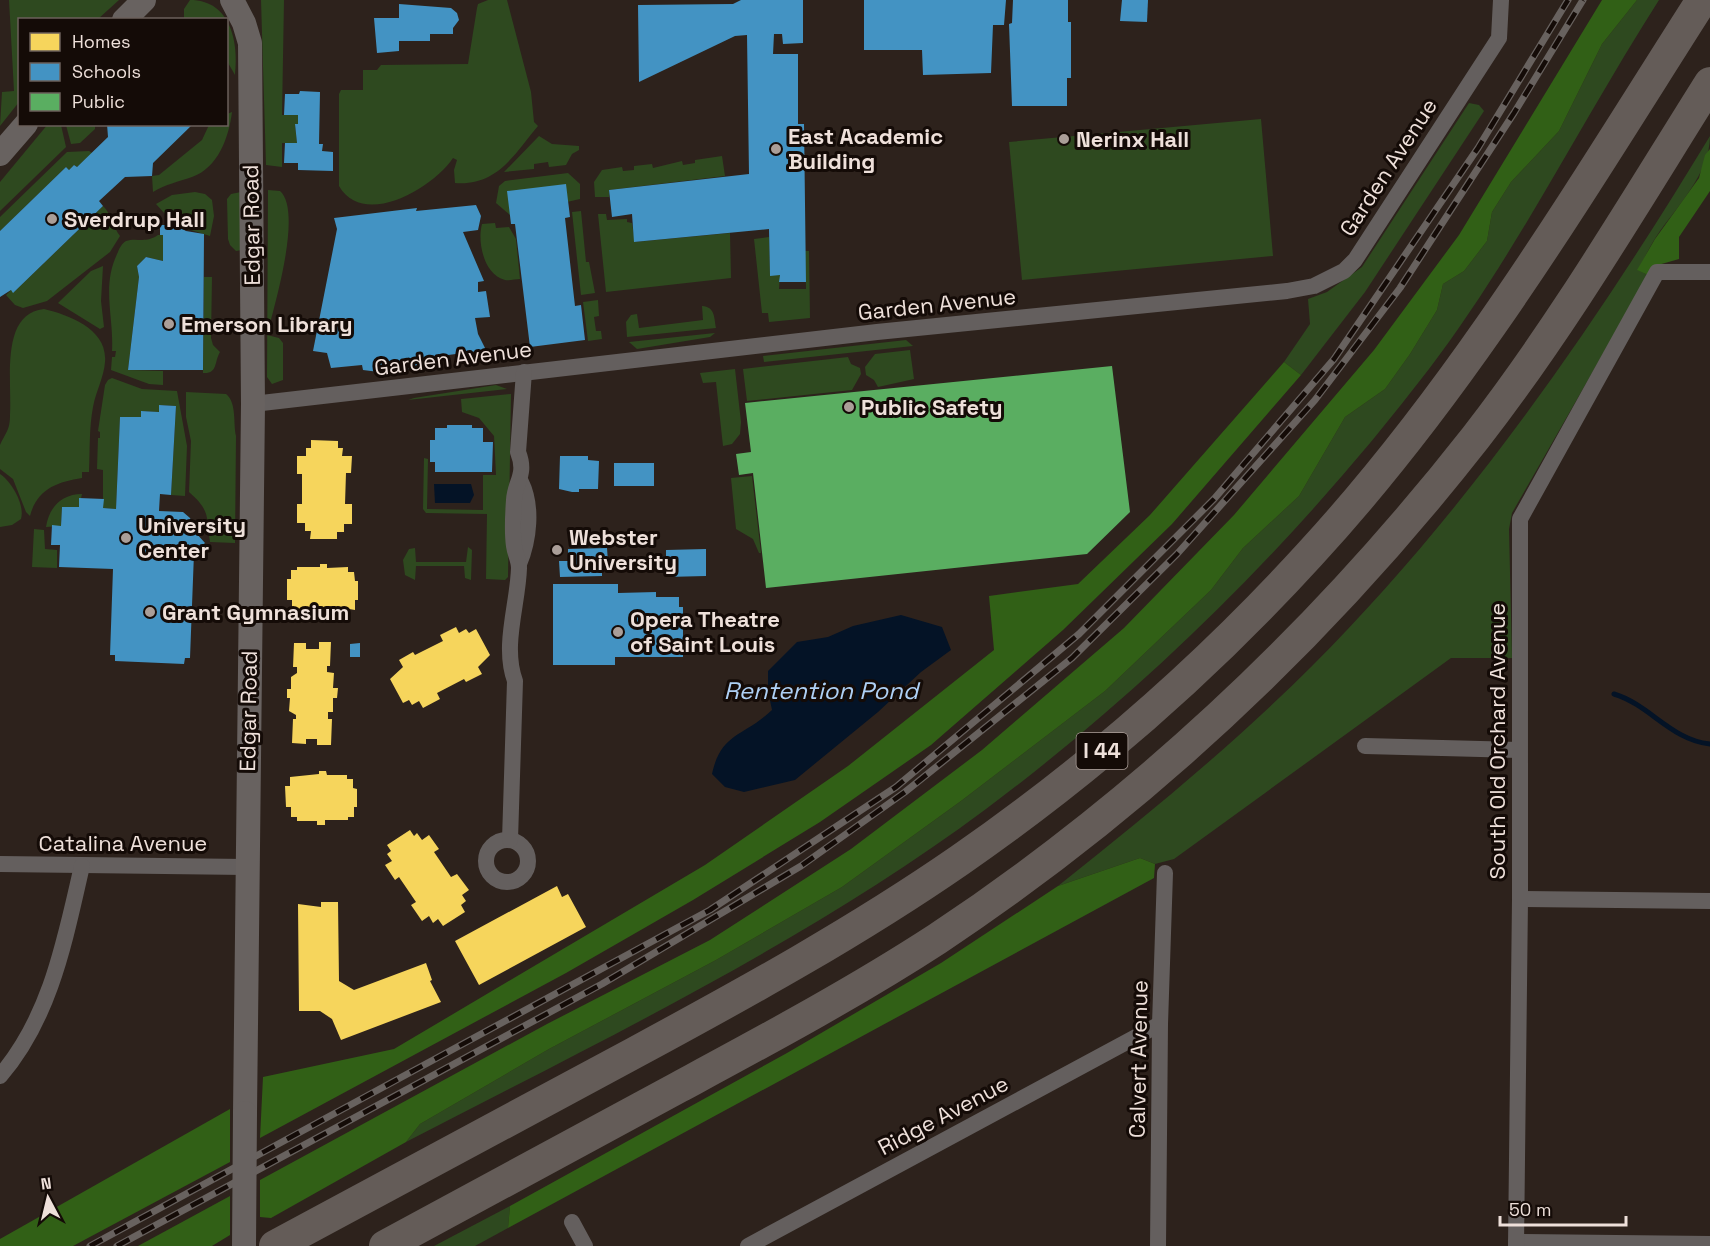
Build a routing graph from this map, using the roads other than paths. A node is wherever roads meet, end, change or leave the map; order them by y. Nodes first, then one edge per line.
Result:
1 (144, 0) edge
2 (232, 0) edge
3 (250, 0) edge
4 (1501, 0) edge
5 (1702, 0) edge
6 (126, 18) edge
7 (250, 43) junction
8 (1710, 83) edge
9 (24, 126) edge
10 (0, 154) edge
11 (1710, 273) edge
12 (524, 372) junction
13 (253, 404) junction
14 (1365, 746) dead end
15 (1520, 750) junction
16 (510, 840) dead end
17 (0, 864) edge
18 (82, 866) junction
19 (246, 867) junction
20 (1165, 873) dead end
21 (1520, 899) junction
22 (1710, 901) edge
23 (1160, 1024) junction
24 (0, 1076) edge
25 (572, 1222) dead end
26 (1516, 1244) edge
27 (1710, 1244) edge
28 (244, 1246) edge
29 (275, 1246) edge
30 (385, 1246) edge
31 (585, 1246) edge
32 (748, 1246) edge
33 (1158, 1246) edge

1 - 6 street
2 - 7 street, Edgar Road
3 - 7 street
4 - 12 street, Garden Avenue
5 - 29 highway, I 44
7 - 13 street, Edgar Road
8 - 30 highway, I 44
9 - 10 street
11 - 15 street, South Old Orchard Avenue
12 - 13 street, Garden Avenue
12 - 16 street
13 - 19 street, Edgar Road
14 - 15 street
15 - 21 street, South Old Orchard Avenue
17 - 18 street, Catalina Avenue
18 - 19 street, Catalina Avenue
18 - 24 street
19 - 28 street, Edgar Road, bridge
20 - 23 street, Calvert Avenue
21 - 22 street
21 - 26 street, South Old Orchard Avenue
23 - 32 street, Ridge Avenue
23 - 33 street, Calvert Avenue
25 - 31 street
26 - 27 street

